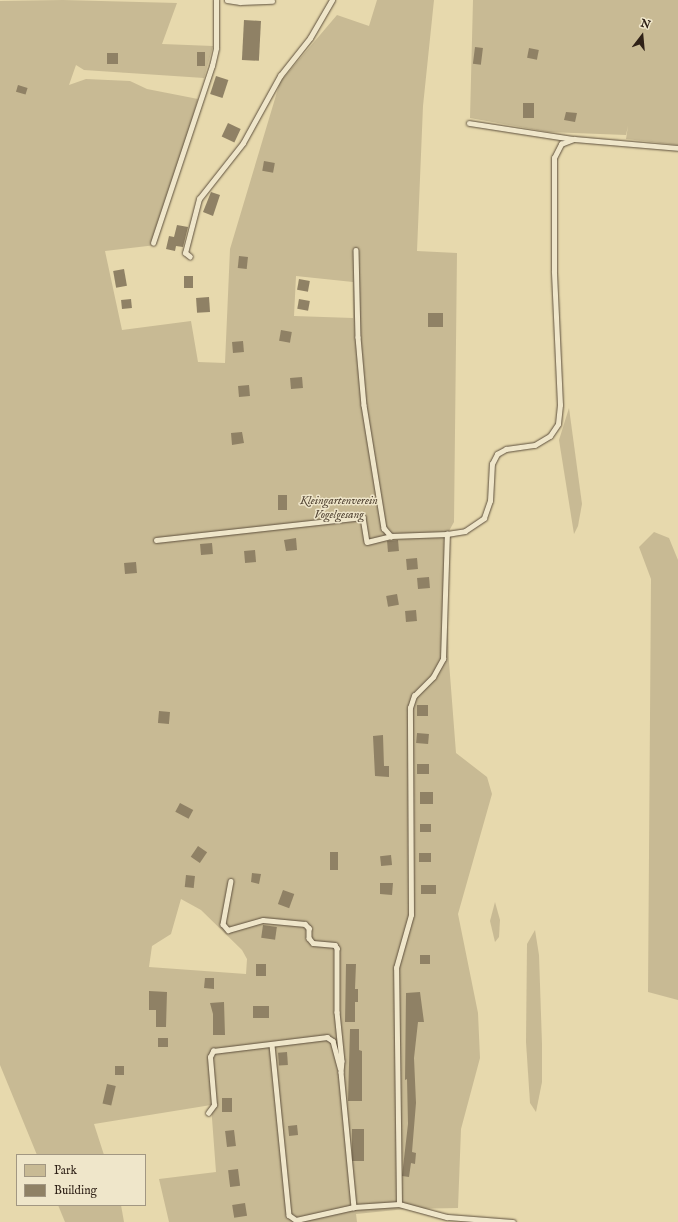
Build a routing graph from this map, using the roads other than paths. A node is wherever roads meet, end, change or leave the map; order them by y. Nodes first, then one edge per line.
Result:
1 (216, 0) edge
2 (227, 0) edge
3 (332, 0) edge
4 (272, 1) dead end
5 (469, 123) dead end
6 (574, 139) junction
7 (678, 148) edge
8 (153, 244) dead end
9 (356, 250) dead end
10 (190, 257) dead end
11 (447, 534) junction
12 (391, 536) junction
13 (156, 540) dead end
14 (231, 881) dead end
15 (272, 1045) junction
16 (341, 1072) junction
17 (208, 1113) dead end
18 (400, 1204) junction
19 (354, 1207) junction
20 (513, 1222) edge

1 - 8 lane
2 - 4 lane
3 - 10 lane
5 - 6 lane
6 - 7 lane
6 - 11 lane
9 - 12 lane
11 - 12 lane
11 - 18 lane
12 - 13 lane
14 - 16 lane
15 - 16 lane
15 - 17 lane
15 - 19 lane
16 - 19 lane
18 - 19 lane
18 - 20 lane

